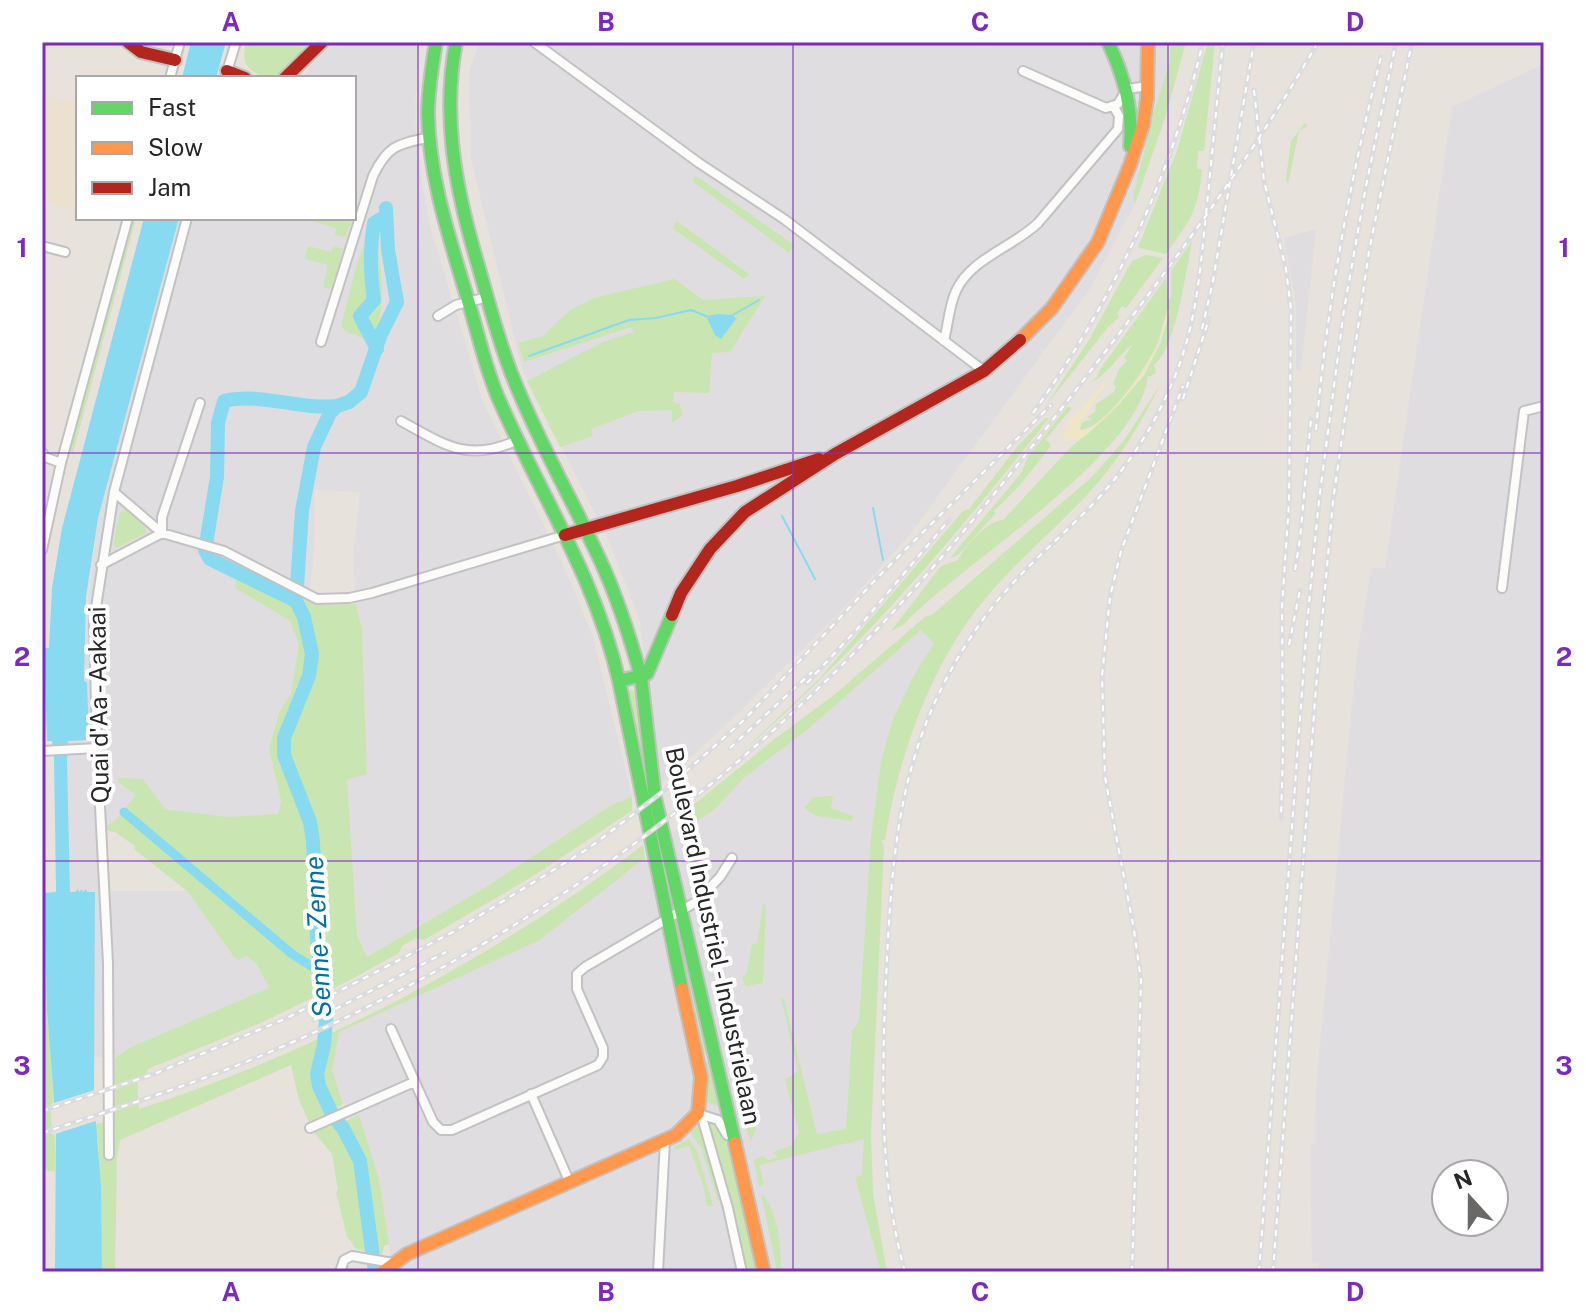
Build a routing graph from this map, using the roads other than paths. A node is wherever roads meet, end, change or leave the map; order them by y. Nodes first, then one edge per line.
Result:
1 (128, 42) edge
2 (180, 42) edge
3 (236, 42) edge
4 (322, 42) edge
5 (436, 42) edge
6 (456, 42) edge
7 (534, 42) edge
8 (1108, 42) edge
9 (1148, 42) edge
10 (311, 47) edge
11 (175, 60) junction
12 (1023, 71) dead end
13 (226, 74) edge
14 (171, 76) edge
15 (287, 76) edge
16 (1148, 86) junction
17 (1127, 89) junction
18 (1114, 107) junction
19 (427, 138) junction
20 (1124, 178) junction
21 (127, 220) edge
22 (186, 220) edge
23 (42, 246) edge
24 (65, 252) dead end
25 (488, 297) junction
26 (469, 302) junction
27 (438, 316) dead end
28 (944, 341) junction
29 (321, 342) dead end
30 (984, 371) junction
31 (200, 403) dead end
32 (1544, 406) edge
33 (401, 421) dead end
34 (518, 440) junction
35 (42, 452) edge
36 (835, 454) junction
37 (61, 463) junction
38 (770, 476) junction
39 (737, 486) junction
40 (778, 489) junction
41 (114, 492) junction
42 (745, 512) junction
43 (587, 529) junction
44 (162, 533) junction
45 (565, 535) junction
46 (42, 550) edge
47 (101, 565) junction
48 (1502, 588) dead end
49 (641, 677) junction
50 (619, 681) junction
51 (92, 748) junction
52 (46, 750) edge
53 (732, 858) dead end
54 (682, 910) junction
55 (666, 919) junction
56 (391, 1029) dead end
57 (414, 1082) junction
58 (531, 1094) junction
59 (698, 1113) junction
60 (312, 1127) dead end
61 (665, 1141) junction
62 (109, 1155) dead end
63 (570, 1183) junction
64 (742, 1184) junction
65 (388, 1267) edge
66 (340, 1272) edge
67 (658, 1272) edge
68 (742, 1272) edge
69 (764, 1272) edge

1 - 11 main road
2 - 11 street
3 - 13 street
4 - 10 main road
5 - 19 main road, Boulevard Industriel - Industrielaan
6 - 25 main road, Boulevard Industriel - Industrielaan
7 - 28 street
8 - 17 main road
9 - 16 main road
10 - 15 main road
11 - 14 street
12 - 18 street
16 - 17 street
16 - 20 main road
17 - 18 street
17 - 20 main road
18 - 28 street
19 - 26 main road, Boulevard Industriel - Industrielaan
19 - 29 street
20 - 30 main road
21 - 37 street
22 - 41 street, Quai d'Aa - Aakaai
23 - 24 street
25 - 26 street
25 - 43 main road, Boulevard Industriel - Industrielaan
26 - 27 street
26 - 34 main road, Boulevard Industriel - Industrielaan
28 - 30 street
30 - 36 main road
31 - 44 street
32 - 48 street
33 - 34 street
34 - 45 main road, Boulevard Industriel - Industrielaan
35 - 37 street
36 - 38 main road
36 - 40 main road
37 - 46 street
38 - 39 main road
38 - 40 main road
39 - 42 main road
39 - 43 main road
40 - 42 main road
41 - 44 street
41 - 47 street, Quai d'Aa - Aakaai
42 - 49 main road
43 - 45 main road
43 - 49 main road, Boulevard Industriel - Industrielaan
44 - 45 street
44 - 47 street
45 - 50 main road, Boulevard Industriel - Industrielaan
47 - 51 street, Quai d'Aa - Aakaai
49 - 50 main road
49 - 54 main road, Boulevard Industriel - Industrielaan
50 - 55 main road, Boulevard Industriel - Industrielaan
51 - 52 street
51 - 62 street, Quai d'Aa - Aakaai
53 - 54 street
54 - 55 street
54 - 64 main road, Boulevard Industriel - Industrielaan
55 - 58 street
55 - 59 main road, Boulevard Industriel - Industrielaan
56 - 57 street
57 - 58 street
57 - 60 street
58 - 63 street
59 - 61 main road
59 - 64 street, Boulevard Industriel - Industrielaan
59 - 68 street, Boulevard Industriel - Industrielaan
61 - 63 main road
61 - 67 street
63 - 65 main road
64 - 69 main road, Boulevard Industriel - Industrielaan
65 - 66 street

